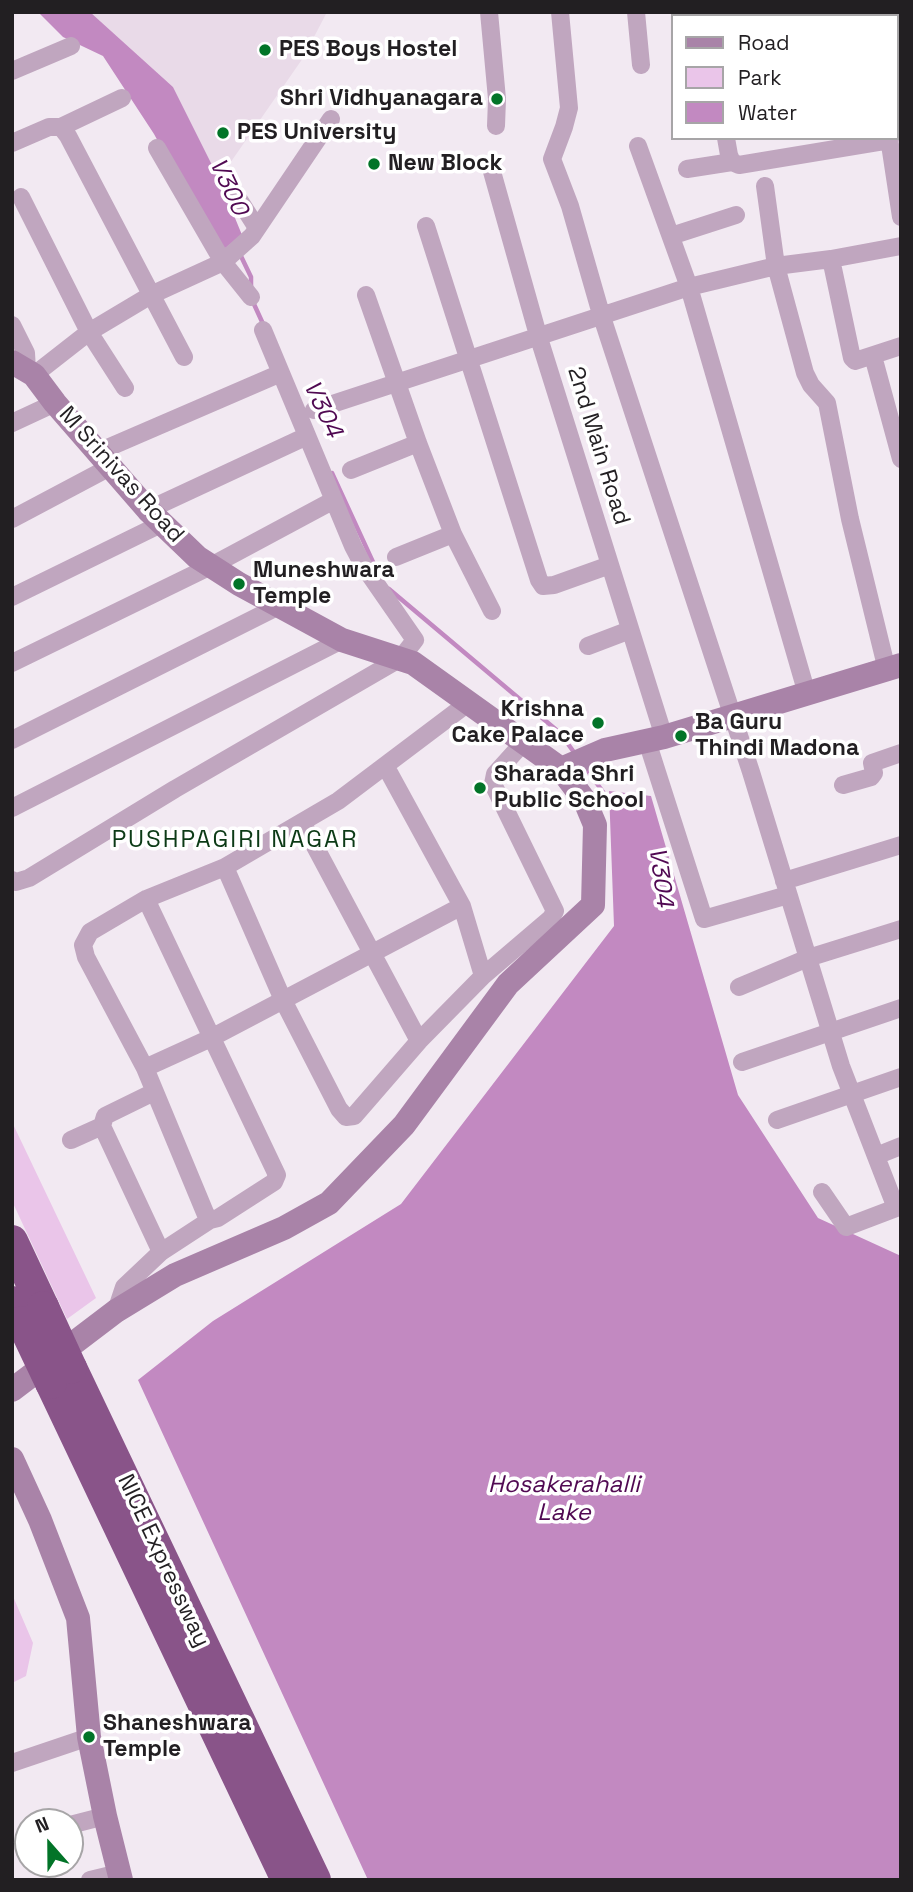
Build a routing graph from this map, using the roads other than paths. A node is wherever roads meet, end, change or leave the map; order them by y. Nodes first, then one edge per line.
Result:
1 (489, 12) edge
2 (560, 12) edge
3 (636, 12) edge
4 (71, 46) dead end
5 (641, 65) dead end
6 (12, 71) edge
7 (121, 98) dead end
8 (331, 118) dead end
9 (496, 126) dead end
10 (61, 127) junction
11 (726, 140) edge
12 (884, 140) edge
13 (890, 140) edge
14 (12, 143) edge
15 (639, 146) dead end
16 (157, 148) dead end
17 (732, 162) junction
18 (491, 168) dead end
19 (687, 169) dead end
20 (897, 170) edge
21 (765, 186) dead end
22 (236, 195) dead end
23 (21, 197) dead end
24 (736, 215) dead end
25 (901, 217) edge
26 (426, 226) dead end
27 (254, 232) junction
28 (671, 236) junction
29 (901, 246) edge
30 (831, 259) junction
31 (223, 262) junction
32 (776, 266) junction
33 (689, 287) junction
34 (152, 295) junction
35 (366, 295) dead end
36 (251, 297) dead end
37 (601, 314) junction
38 (12, 325) edge
39 (263, 330) dead end
40 (89, 332) junction
41 (538, 335) junction
42 (901, 346) edge
43 (873, 356) junction
44 (184, 357) dead end
45 (468, 361) junction
46 (24, 369) edge
47 (281, 373) junction
48 (397, 384) junction
49 (125, 388) dead end
50 (55, 402) junction
51 (314, 410) dead end
52 (12, 423) edge
53 (307, 436) junction
54 (418, 443) junction
55 (901, 459) edge
56 (104, 460) junction
57 (351, 470) dead end
58 (334, 500) junction
59 (154, 517) junction
60 (12, 519) edge
61 (453, 534) junction
62 (397, 556) dead end
63 (610, 565) junction
64 (211, 566) junction
65 (12, 597) edge
66 (279, 606) junction
67 (492, 611) dead end
68 (630, 630) junction
69 (342, 640) junction
70 (588, 646) dead end
71 (401, 658) junction
72 (12, 663) edge
73 (894, 667) edge
74 (807, 694) junction
75 (468, 703) junction
76 (732, 716) junction
77 (655, 739) junction
78 (12, 740) edge
79 (523, 743) junction
80 (901, 753) edge
81 (567, 766) junction
82 (386, 767) junction
83 (843, 785) dead end
84 (12, 808) edge
85 (302, 822) junction
86 (901, 845) edge
87 (225, 867) junction
88 (12, 880) edge
89 (786, 888) junction
90 (146, 899) junction
91 (461, 906) junction
92 (901, 929) edge
93 (372, 955) junction
94 (808, 958) junction
95 (484, 976) junction
96 (739, 987) dead end
97 (283, 1000) junction
98 (901, 1008) edge
99 (830, 1032) junction
100 (211, 1038) junction
101 (419, 1041) junction
102 (742, 1062) dead end
103 (145, 1068) junction
104 (901, 1077) edge
105 (153, 1092) junction
106 (854, 1095) junction
107 (777, 1119) dead end
108 (102, 1126) junction
109 (71, 1140) dead end
110 (901, 1146) edge
111 (876, 1156) junction
112 (822, 1192) dead end
113 (898, 1207) edge
114 (210, 1220) junction
115 (12, 1241) edge
116 (161, 1252) junction
117 (26, 1310) edge
118 (117, 1311) junction
119 (61, 1375) junction
120 (12, 1390) edge
121 (13, 1463) edge
122 (89, 1737) junction
123 (12, 1763) edge
124 (105, 1816) junction
125 (84, 1821) edge
126 (120, 1876) edge
127 (90, 1880) edge
128 (287, 1880) edge
129 (316, 1880) edge

1 - 9 street
2 - 37 street
3 - 5 street
4 - 6 street
7 - 10 street
8 - 27 street
10 - 14 street
10 - 34 street
11 - 17 street
12 - 17 street
13 - 20 street
15 - 28 street
16 - 31 street
17 - 19 street
18 - 41 street, 2nd Main Road
20 - 25 street
21 - 32 street
22 - 27 street
23 - 40 street
24 - 28 street
26 - 45 street
27 - 31 street
28 - 33 street
29 - 30 street
30 - 32 street
30 - 43 street
31 - 34 street
31 - 36 street
32 - 33 street
32 - 73 street
33 - 37 street
33 - 74 street
34 - 40 street
34 - 44 street
35 - 48 street
37 - 41 street
37 - 76 street
38 - 46 street
39 - 47 street
40 - 46 street
40 - 49 street
41 - 45 street
41 - 63 street, 2nd Main Road
42 - 43 street
43 - 55 street
45 - 48 street
45 - 63 street
46 - 50 street, M Srinivas Road
47 - 53 street
47 - 56 street
48 - 51 street
48 - 54 street
50 - 52 street
50 - 56 street, M Srinivas Road
53 - 58 street
53 - 59 street
54 - 57 street
54 - 61 street
56 - 59 street, M Srinivas Road
56 - 60 street
58 - 64 street
58 - 71 street
59 - 64 street, M Srinivas Road
59 - 65 street
61 - 62 street
61 - 67 street
63 - 68 street, 2nd Main Road
64 - 66 street, M Srinivas Road
64 - 72 street
66 - 69 street, M Srinivas Road
66 - 78 street
68 - 70 street
68 - 77 street, 2nd Main Road
69 - 71 street, M Srinivas Road
69 - 84 street
71 - 75 street, M Srinivas Road
71 - 88 street
73 - 74 street
74 - 76 street
75 - 79 street, M Srinivas Road
75 - 82 street
76 - 77 street
76 - 89 street
77 - 81 street
77 - 89 street, 2nd Main Road
79 - 81 street, M Srinivas Road
79 - 95 street
80 - 83 street
81 - 118 street, M Srinivas Road
82 - 85 street
82 - 91 street
85 - 87 street
85 - 93 street
86 - 89 street
87 - 90 street
87 - 97 street
89 - 94 street
90 - 100 street
90 - 103 street
91 - 93 street
91 - 95 street
92 - 94 street
93 - 97 street
93 - 101 street
94 - 96 street
94 - 99 street
95 - 101 street
97 - 100 street
97 - 101 street
98 - 99 street
99 - 102 street
99 - 106 street
100 - 103 street
100 - 114 street
103 - 105 street
104 - 106 street
105 - 108 street
105 - 114 street
106 - 107 street
106 - 111 street
108 - 109 street
108 - 116 street
110 - 111 street
111 - 113 street
112 - 113 street
114 - 116 street
115 - 117 highway, NICE Expressway
116 - 118 street
117 - 119 highway, NICE Expressway, bridge
118 - 120 street, M Srinivas Road
119 - 128 highway, NICE Expressway
119 - 129 highway, NICE Expressway
121 - 122 street
122 - 123 street
122 - 124 street
124 - 125 street
124 - 126 street
126 - 127 street

